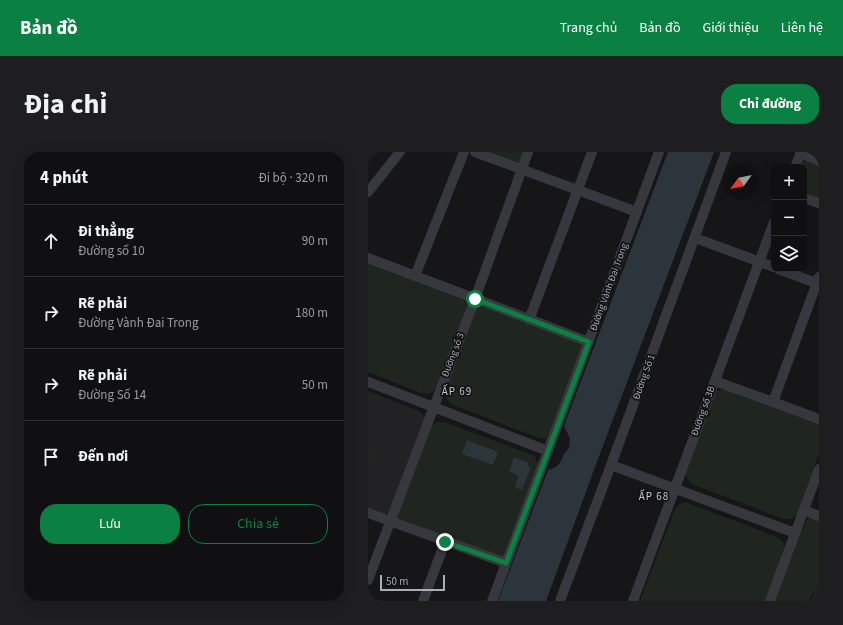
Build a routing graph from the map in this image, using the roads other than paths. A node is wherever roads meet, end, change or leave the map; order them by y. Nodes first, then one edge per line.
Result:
1 (400, 152) edge
2 (464, 152) edge
3 (475, 152) edge
4 (528, 152) edge
5 (592, 152) edge
6 (659, 152) edge
7 (726, 152) edge
8 (801, 153) edge
9 (819, 161) edge
10 (796, 164) edge
11 (522, 170) junction
12 (578, 191) junction
13 (368, 192) edge
14 (807, 199) edge
15 (819, 204) edge
16 (637, 212) junction
17 (771, 230) edge
18 (695, 238) junction
19 (368, 258) edge
20 (759, 262) junction
21 (771, 266) edge
22 (787, 272) edge
23 (415, 276) junction
24 (818, 282) edge
25 (475, 299) junction
26 (529, 320) junction
27 (589, 342) junction
28 (714, 381) junction
29 (368, 382) edge
30 (773, 402) junction
31 (434, 407) junction
32 (819, 420) edge
33 (548, 451) junction
34 (611, 465) junction
35 (819, 469) edge
36 (675, 488) junction
37 (804, 510) junction
38 (368, 513) edge
39 (819, 516) edge
40 (390, 521) junction
41 (795, 533) junction
42 (445, 542) junction
43 (506, 563) junction
44 (368, 580) edge
45 (423, 601) edge
46 (492, 601) edge
47 (560, 601) edge
48 (634, 601) edge
49 (770, 601) edge

1 - 13 street
2 - 23 street
3 - 11 street
4 - 11 street, Đường số 3
5 - 12 street
6 - 16 street, Đường Vành Đai Trong
7 - 18 street, Đường Số 1
8 - 9 street
8 - 10 street
11 - 12 street
11 - 25 street, Đường số 3
12 - 16 street
12 - 26 street
14 - 15 street
16 - 27 street, Đường Vành Đai Trong
17 - 20 street, Đường số 3B
18 - 20 street
18 - 34 street, Đường Số 1
19 - 23 street
20 - 21 street
20 - 28 street, Đường số 3B
22 - 24 street
23 - 25 street
24 - 30 street
25 - 26 street
25 - 31 street, Đường số 3
26 - 27 street
27 - 33 street, Đường Vành Đai Trong
28 - 30 street
28 - 36 street, Đường số 3B
29 - 31 street
30 - 32 street
31 - 33 street
31 - 40 street, Đường số 3
33 - 43 street, Đường Vành Đai Trong
34 - 36 street
34 - 47 street, Đường Số 1
35 - 37 street
36 - 41 street
36 - 48 street, Đường số 3B
37 - 39 street
37 - 41 street
38 - 40 street
40 - 42 street
40 - 44 street, Đường số 3
41 - 49 street
42 - 43 street
42 - 45 street
43 - 46 street, Đường Vành Đai Trong

